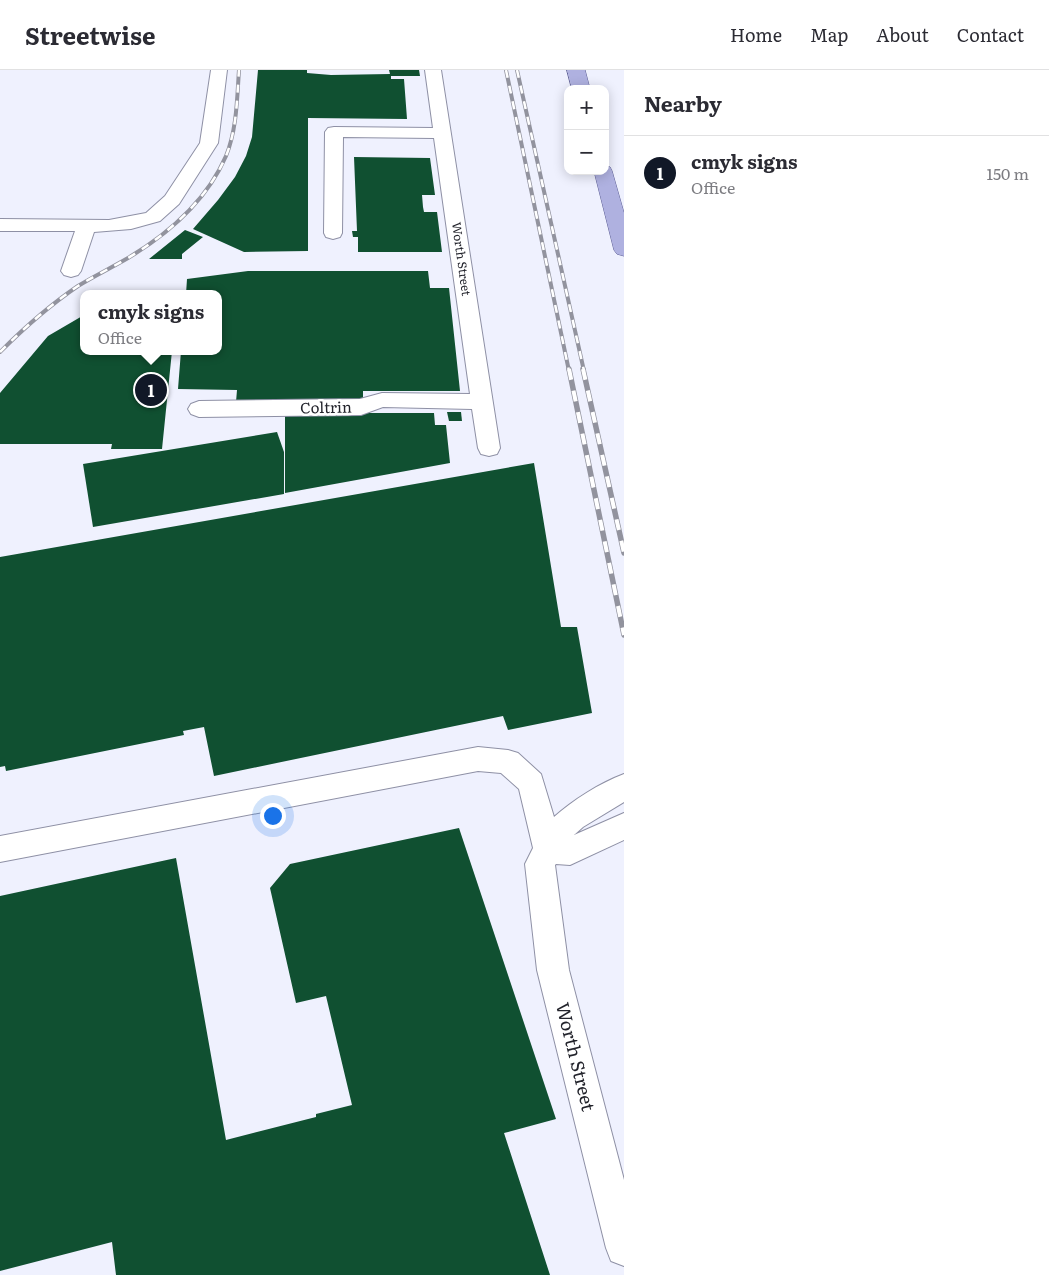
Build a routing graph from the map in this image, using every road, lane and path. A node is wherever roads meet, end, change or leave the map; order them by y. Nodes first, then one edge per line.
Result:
1 (219, 70) edge
2 (433, 70) edge
3 (576, 70) edge
4 (580, 85) edge
5 (442, 133) junction
6 (604, 175) edge
7 (0, 225) edge
8 (86, 226) junction
9 (333, 233) dead end
10 (624, 250) edge
11 (71, 271) dead end
12 (482, 402) junction
13 (199, 409) dead end
14 (489, 448) dead end
15 (624, 787) edge
16 (624, 826) edge
17 (0, 849) edge
18 (544, 856) junction
19 (624, 1248) edge

1 - 8 street
2 - 5 street, Worth Street
3 - 4 main road
5 - 9 street
5 - 12 street, Worth Street
6 - 10 main road
7 - 8 street
8 - 11 street
12 - 13 street, Coltrin
12 - 14 street, Worth Street
15 - 18 street
16 - 18 street
17 - 18 street, Worth Street
18 - 19 street, Worth Street

